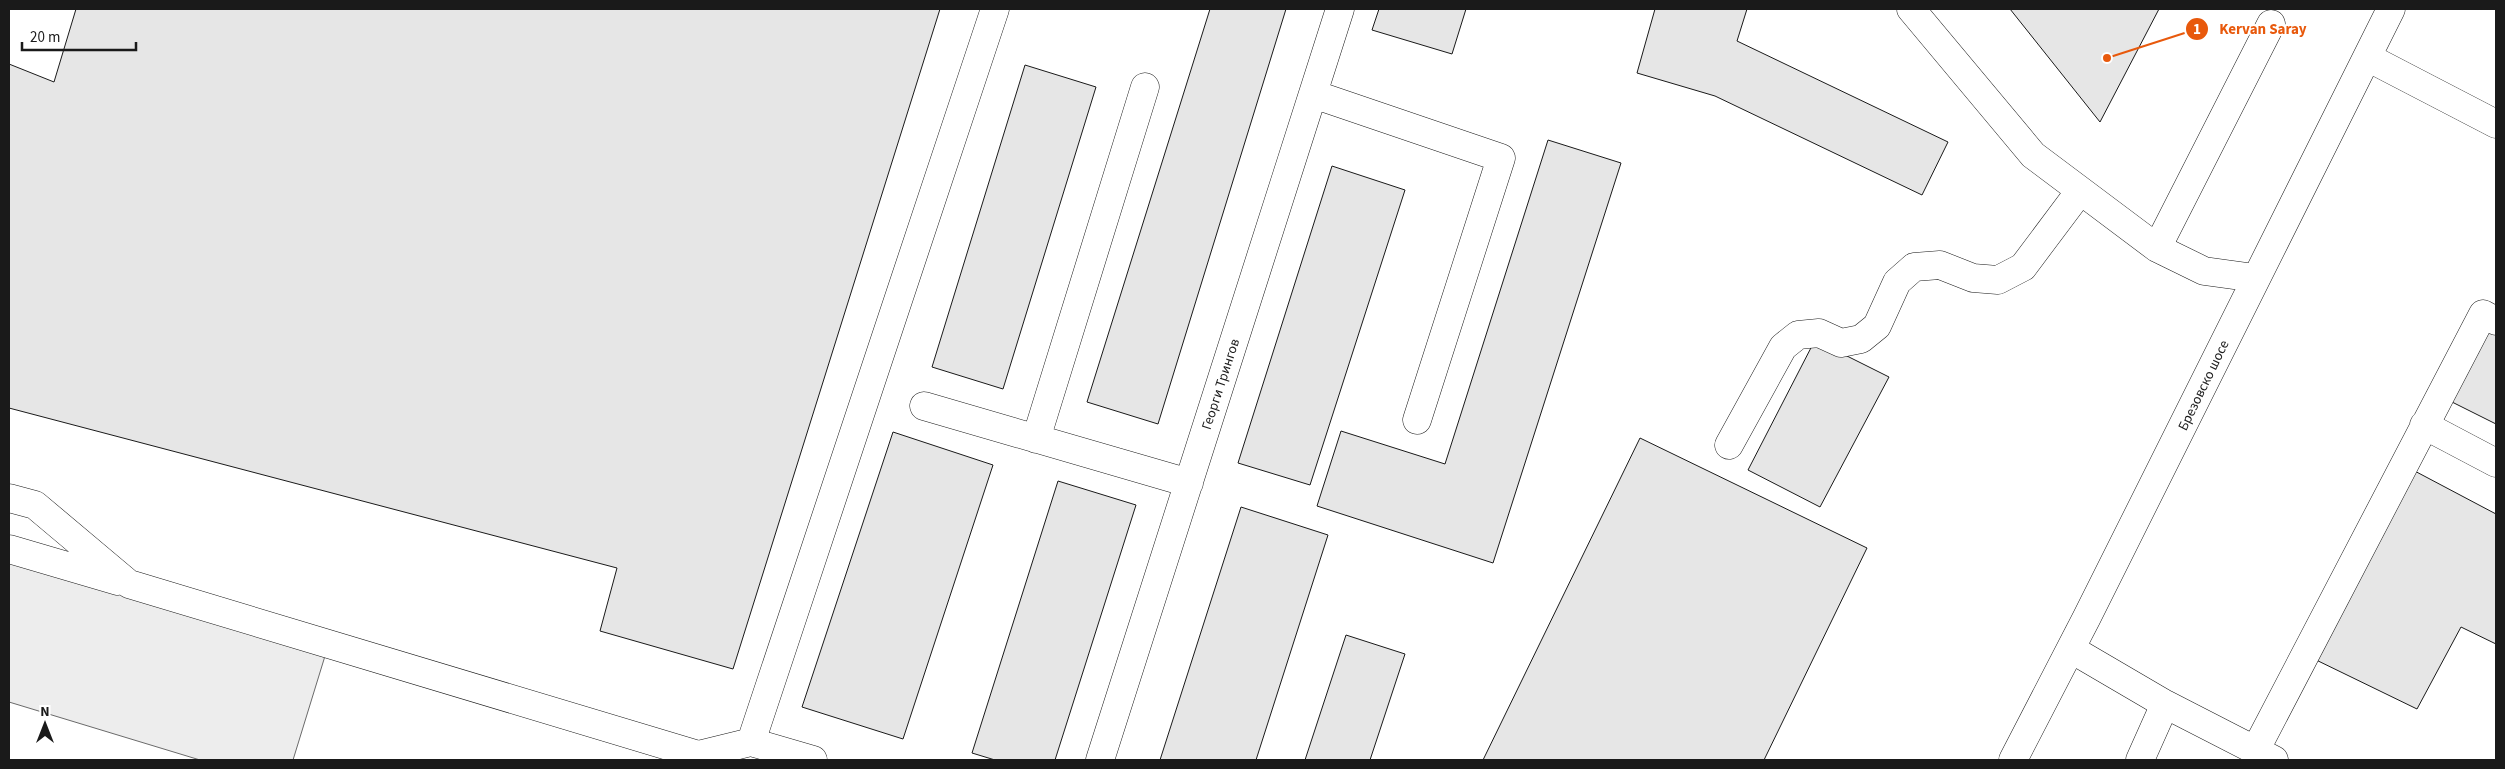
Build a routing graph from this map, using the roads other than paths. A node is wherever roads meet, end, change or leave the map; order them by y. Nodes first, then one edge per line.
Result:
1 (995, 9) edge
2 (1340, 9) edge
3 (1911, 9) edge
4 (2391, 9) edge
5 (2271, 24) dead end
6 (2367, 57) junction
7 (1145, 87) dead end
8 (1313, 94) junction
9 (2496, 124) edge
10 (2080, 191) junction
11 (2157, 248) junction
12 (2255, 278) junction
13 (2496, 321) edge
14 (924, 406) dead end
15 (1416, 420) dead end
16 (2424, 425) junction
17 (1036, 439) junction
18 (1729, 445) dead end
19 (2496, 463) edge
20 (1189, 483) junction
21 (9, 498) edge
22 (9, 549) edge
23 (129, 584) junction
24 (2071, 649) junction
25 (2165, 704) junction
26 (751, 742) junction
27 (2264, 756) edge
28 (813, 760) edge
29 (1100, 760) edge
30 (2013, 760) edge
31 (2140, 760) edge

1 - 26 street
2 - 8 street, Георги Трингов
3 - 10 street
4 - 6 street, Брезовско шосе
5 - 11 street
6 - 9 street
6 - 12 street, Брезовско шосе
7 - 17 street
8 - 15 street
8 - 20 street, Георги Трингов
10 - 11 street
10 - 18 street
11 - 12 street
12 - 24 street, Брезовско шосе
13 - 16 street
14 - 17 street
16 - 19 street
16 - 27 street
17 - 20 street
20 - 29 street, Георги Трингов
21 - 23 street
22 - 23 street
23 - 26 street
24 - 25 street
24 - 30 street, Брезовско шосе
25 - 27 street
25 - 31 street
26 - 28 street

